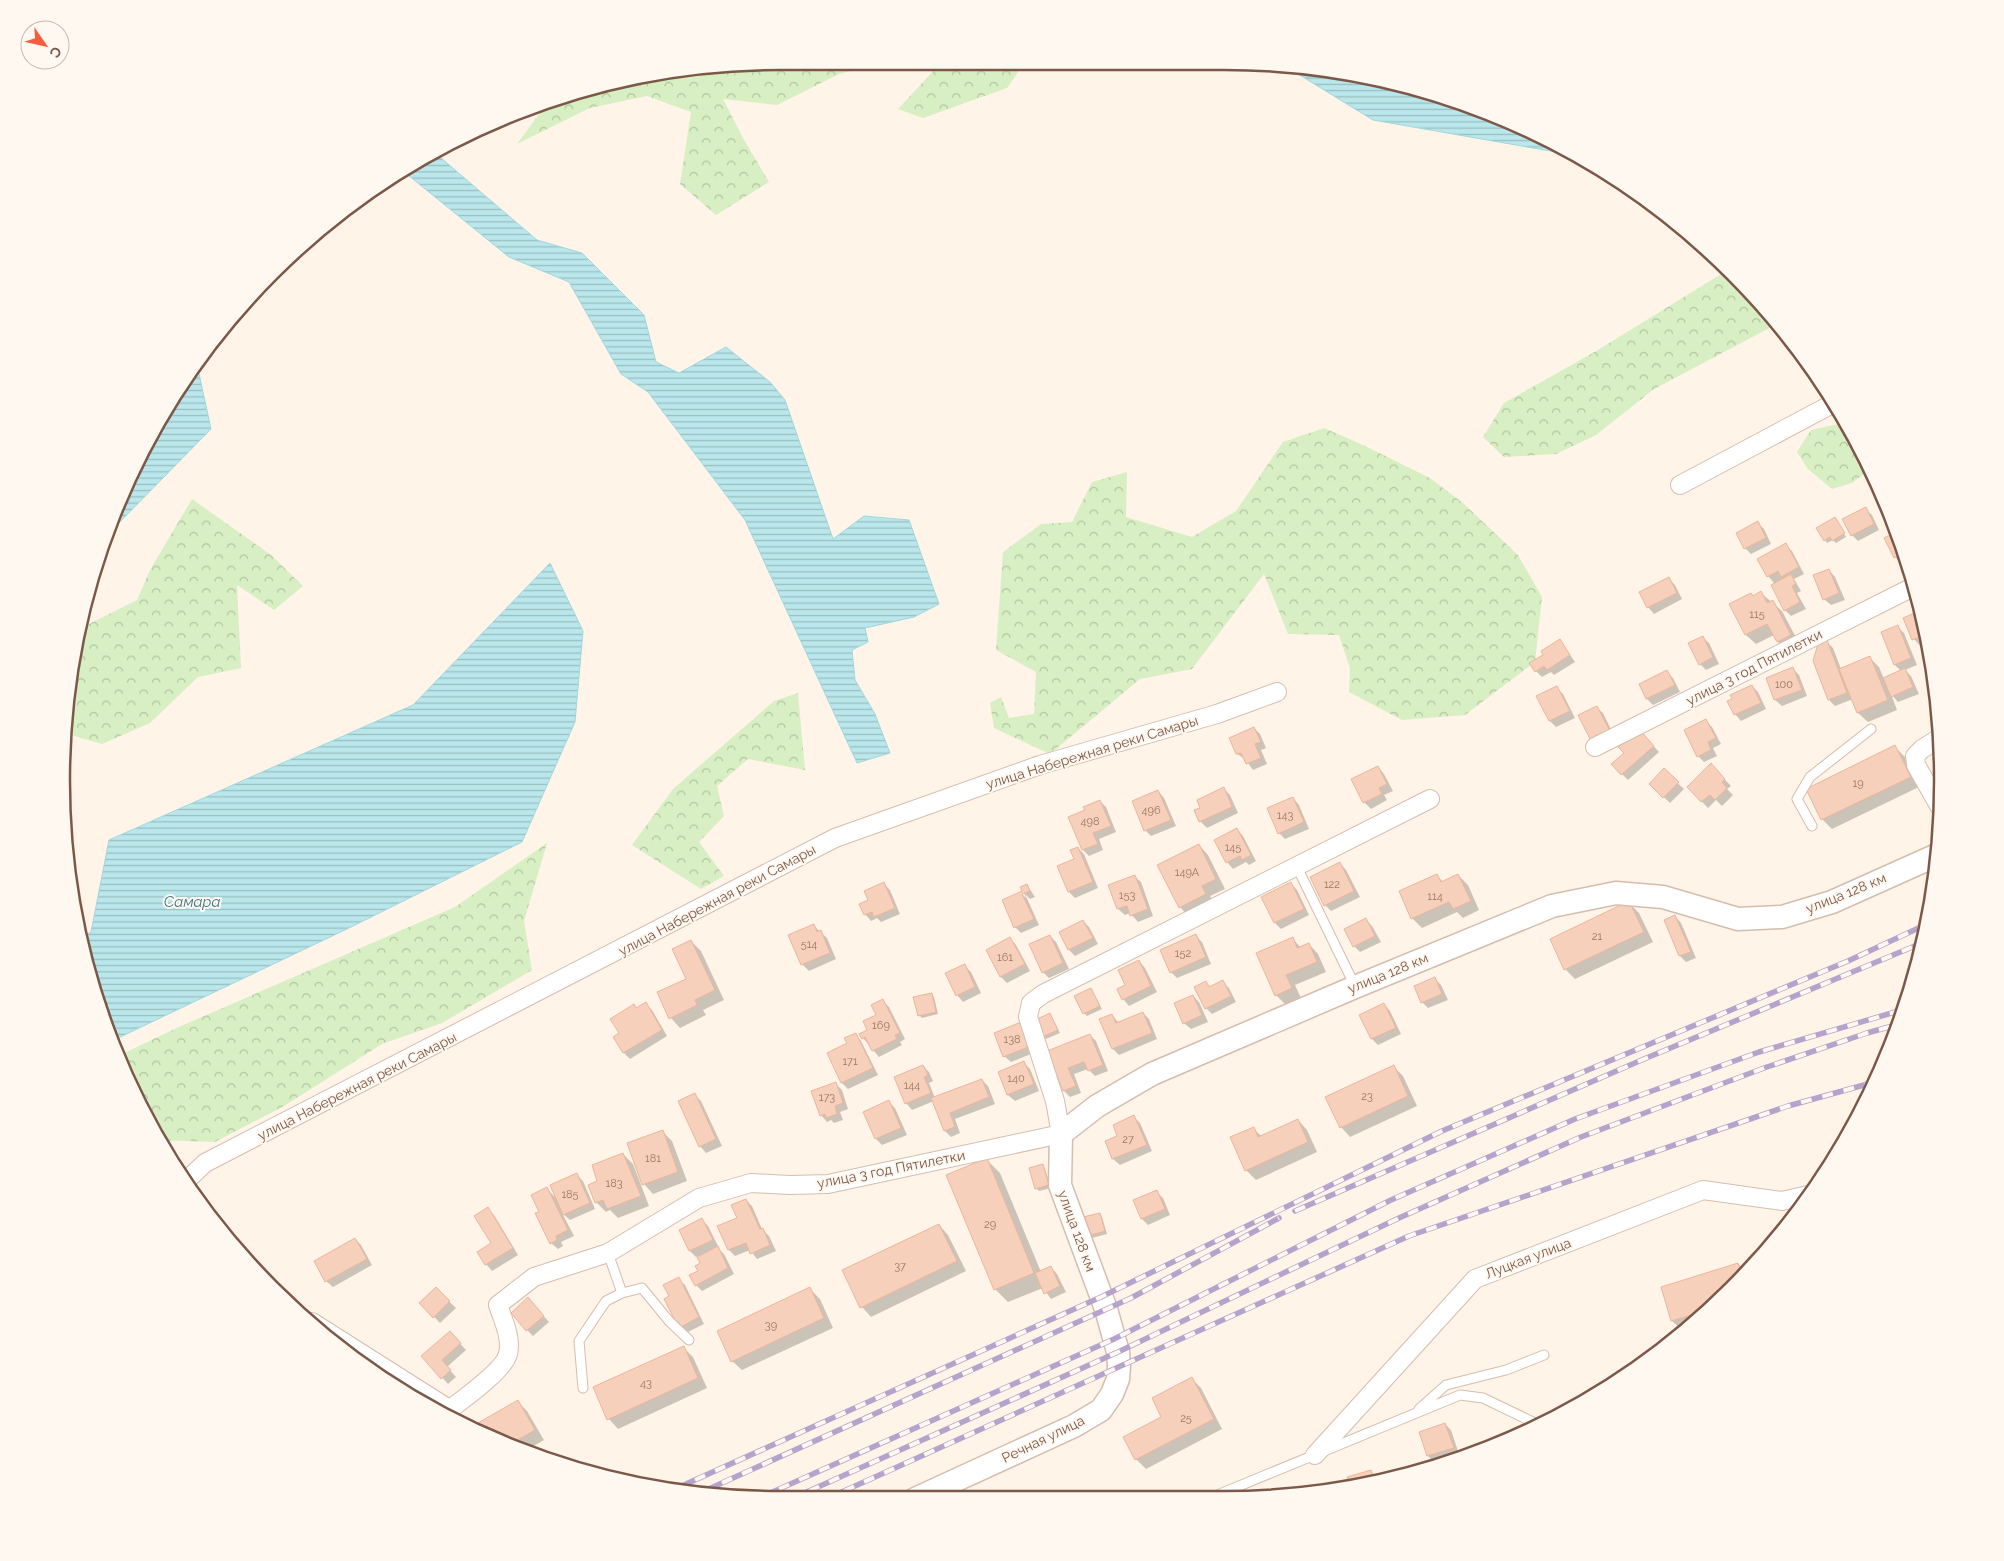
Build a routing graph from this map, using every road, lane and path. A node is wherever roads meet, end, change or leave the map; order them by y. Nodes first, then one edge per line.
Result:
1 (1827, 407) edge
2 (1680, 485) dead end
3 (1908, 590) edge
4 (1277, 692) dead end
5 (1871, 729) dead end
6 (1932, 743) edge
7 (1595, 747) dead end
8 (1933, 796) edge
9 (1430, 799) dead end
10 (1812, 826) dead end
11 (1929, 858) edge
12 (1296, 865) junction
13 (1355, 987) junction
14 (1061, 1134) junction
15 (191, 1176) edge
16 (1798, 1197) edge
17 (608, 1253) junction
18 (622, 1293) junction
19 (1114, 1338) joint
20 (689, 1340) dead end
21 (1544, 1354) dead end
22 (583, 1388) dead end
23 (448, 1409) edge
24 (1414, 1414) junction
25 (1531, 1421) edge
26 (1315, 1455) junction
27 (932, 1491) edge
28 (1227, 1491) edge

1 - 2 street
3 - 7 street, улица 3 год Пятилетки
4 - 15 street, улица Набережная реки Самары
5 - 10 lane
6 - 8 street
9 - 12 street
11 - 13 street, улица 128 км
12 - 13 lane
12 - 14 street
13 - 14 street, улица 128 км
14 - 17 street, улица 3 год Пятилетки
14 - 19 street, улица 128 км
16 - 26 street, Луцкая улица
17 - 18 lane
17 - 23 street, улица 3 год Пятилетки
18 - 20 lane
18 - 22 lane
19 - 27 street, Речная улица
21 - 24 lane
24 - 25 lane
24 - 26 lane
26 - 28 lane

